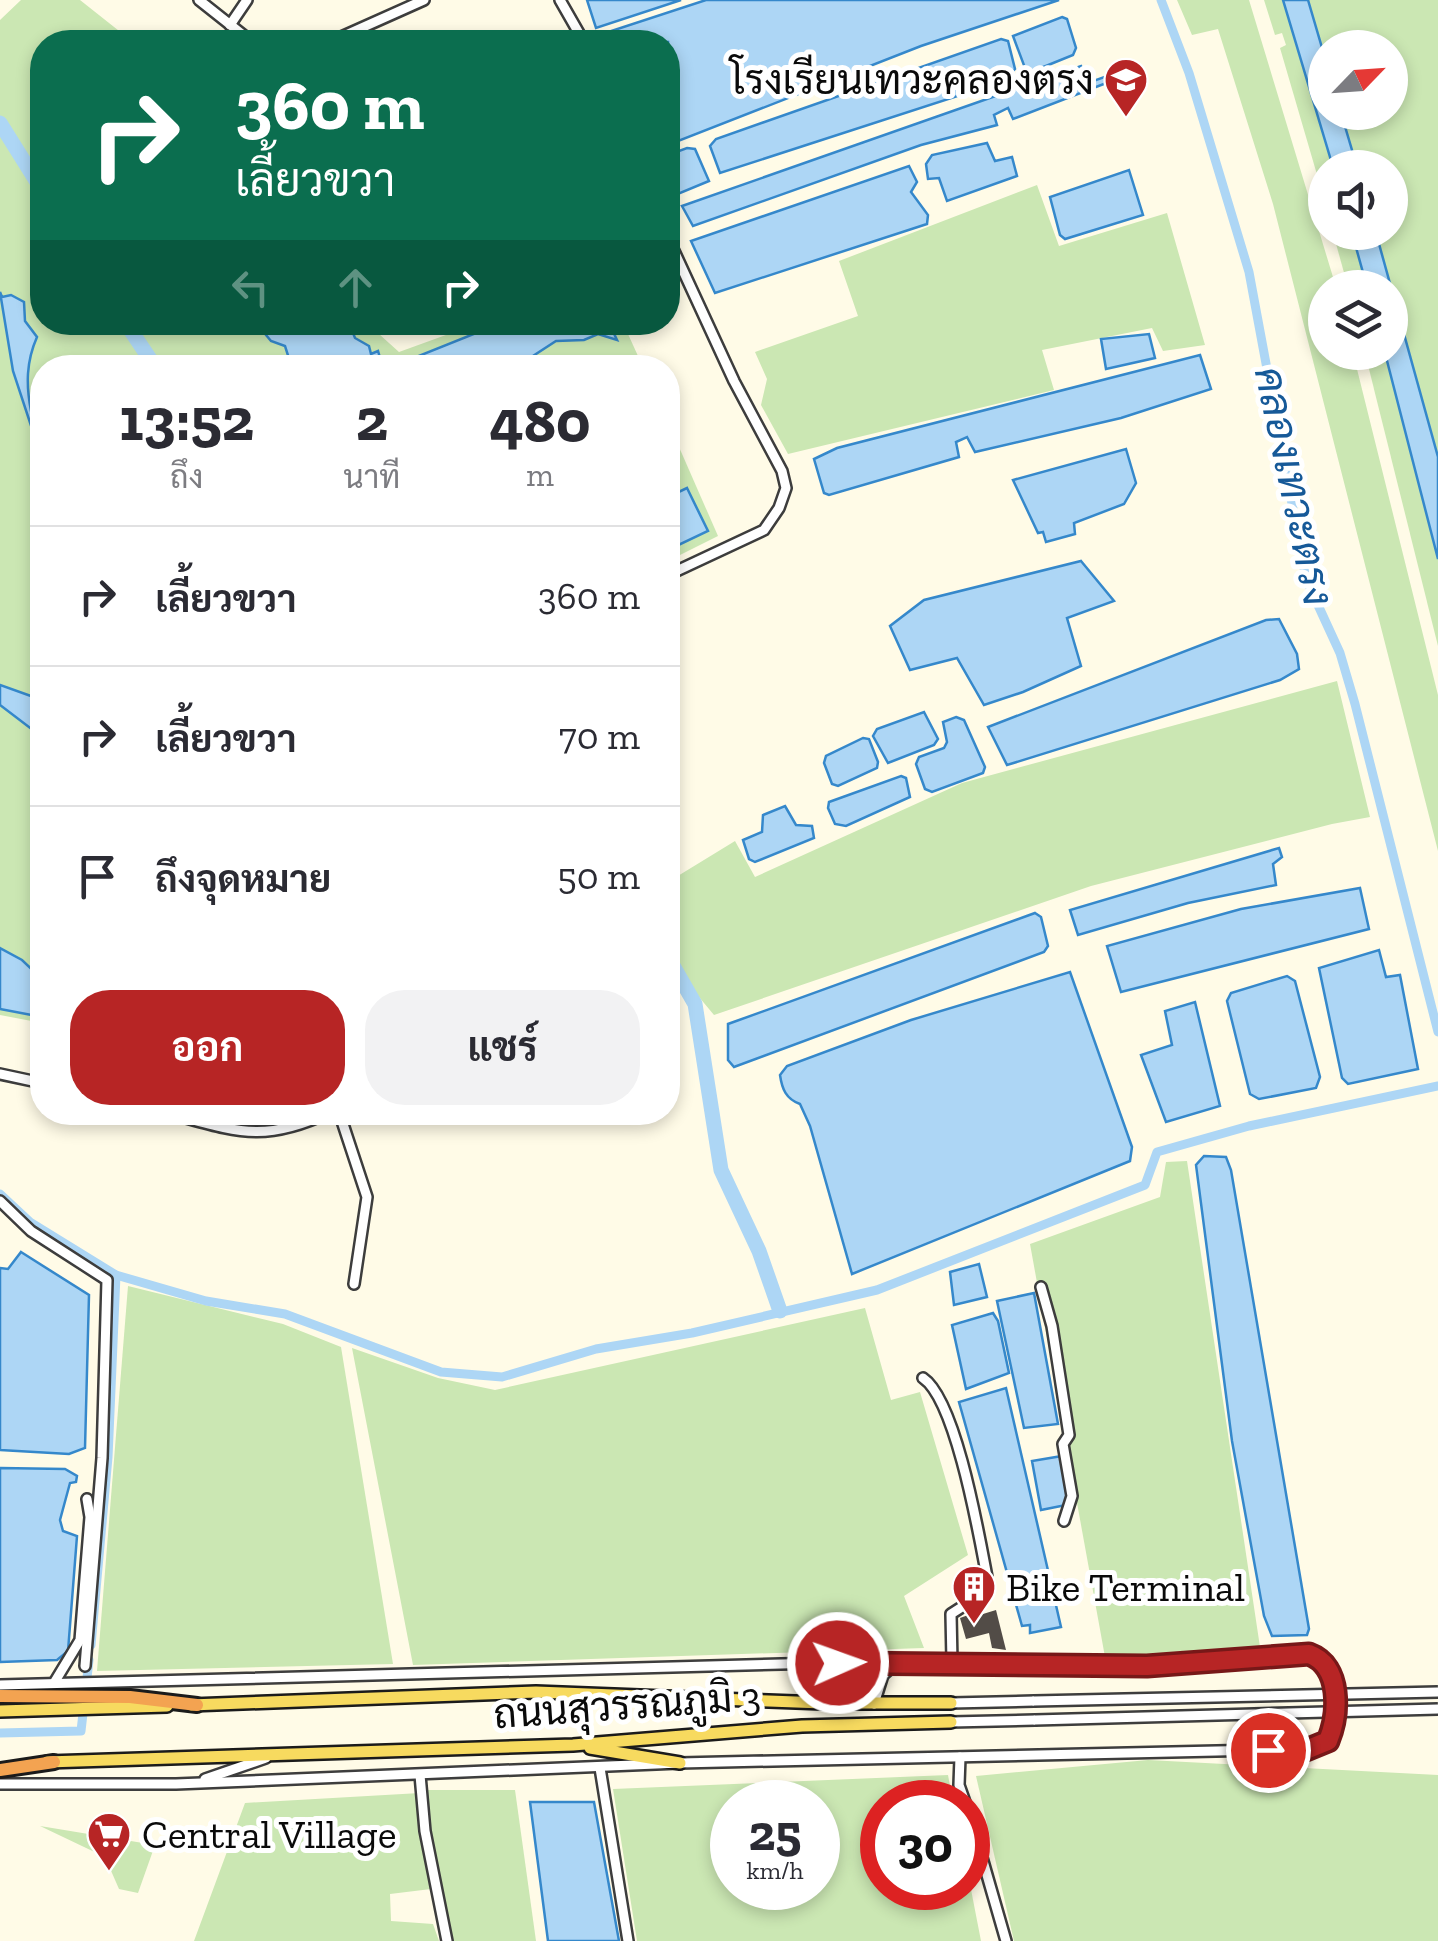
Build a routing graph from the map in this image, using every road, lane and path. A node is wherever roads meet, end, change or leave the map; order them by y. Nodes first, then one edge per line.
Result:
1 (199, 0) edge
2 (248, 0) edge
3 (424, 0) edge
4 (560, 0) edge
5 (230, 25) junction
6 (236, 30) edge
7 (357, 30) edge
8 (577, 30) edge
9 (680, 264) edge
10 (680, 570) edge
11 (0, 1074) edge
12 (30, 1080) edge
13 (215, 1125) edge
14 (301, 1125) edge
15 (343, 1125) edge
16 (0, 1201) edge
17 (354, 1284) dead end
18 (1041, 1287) dead end
19 (923, 1378) dead end
20 (87, 1499) dead end
21 (1064, 1521) dead end
22 (899, 1661) junction
23 (952, 1662) junction
24 (85, 1666) dead end
25 (54, 1684) junction
26 (0, 1685) edge
27 (1438, 1692) edge
28 (0, 1696) edge
29 (68, 1696) junction
30 (97, 1696) junction
31 (197, 1704) joint
32 (874, 1704) junction
33 (951, 1704) joint
34 (1438, 1708) edge
35 (0, 1711) edge
36 (951, 1722) joint
37 (574, 1745) junction
38 (269, 1757) junction
39 (960, 1757) junction
40 (54, 1762) joint
41 (680, 1762) junction
42 (0, 1767) edge
43 (600, 1768) junction
44 (420, 1775) junction
45 (959, 1780) edge
46 (196, 1783) junction
47 (0, 1784) edge
48 (990, 1887) edge
49 (447, 1941) edge
50 (628, 1941) edge
51 (1006, 1941) edge

1 - 5 street
2 - 5 street
3 - 7 street
4 - 8 street
5 - 6 street
9 - 10 street
11 - 12 street
13 - 14 street
15 - 17 street
16 - 24 street
18 - 21 street
19 - 23 street
20 - 25 street
22 - 23 street
22 - 30 street
22 - 32 street
23 - 39 street
25 - 26 street
25 - 29 street
27 - 33 street, ถนนสุวรรณภูมิ 3, bridge
28 - 29 highway
29 - 30 highway
29 - 35 main road
30 - 31 highway
31 - 32 main road, ถนนสุวรรณภูมิ 3
32 - 33 main road, ถนนสุวรรณภูมิ 3
34 - 36 street, ถนนสุวรรณภูมิ 3, bridge
36 - 37 main road, ถนนสุวรรณภูมิ 3
37 - 38 main road, ถนนสุวรรณภูมิ 3
37 - 41 main road
38 - 40 main road, ถนนสุวรรณภูมิ 3
38 - 46 street
39 - 41 street
39 - 45 street
40 - 42 highway
41 - 43 street
43 - 44 street
43 - 50 street
44 - 46 street
44 - 49 street
46 - 47 street
48 - 51 street

